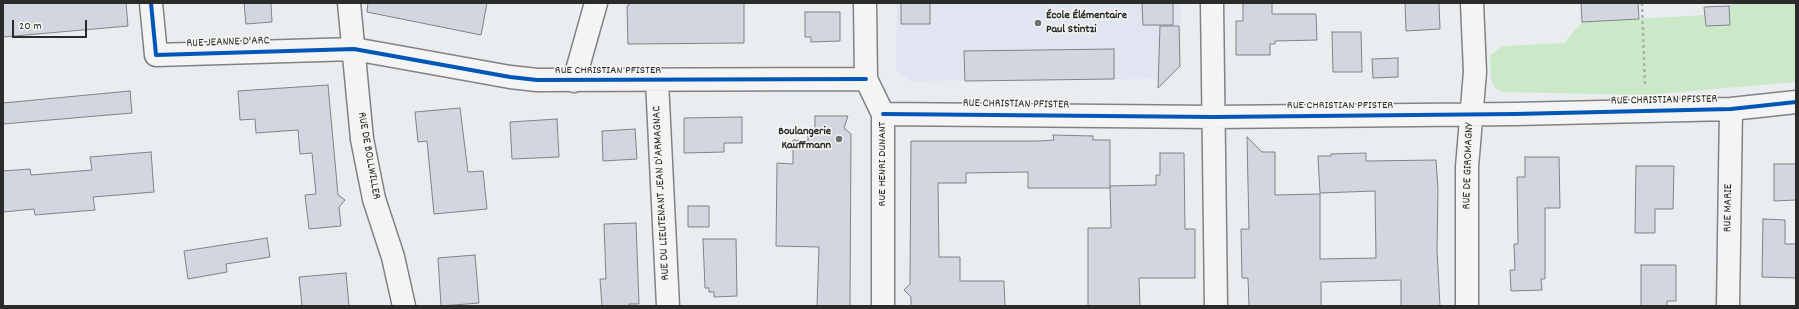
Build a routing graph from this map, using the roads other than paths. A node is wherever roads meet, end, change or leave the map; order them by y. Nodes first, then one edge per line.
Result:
1 (151, 3) edge
2 (349, 3) edge
3 (596, 3) edge
4 (865, 3) edge
5 (1212, 3) edge
6 (1472, 3) edge
7 (354, 49) junction
8 (866, 79) junction
9 (574, 81) junction
10 (657, 81) junction
11 (1796, 102) edge
12 (1731, 109) junction
13 (883, 114) junction
14 (1471, 115) junction
15 (1214, 116) junction
16 (404, 306) edge
17 (668, 306) edge
18 (883, 306) edge
19 (1216, 306) edge
20 (1467, 306) edge
21 (1728, 306) edge

1 - 7 street, RUE JEANNE D'ARC
2 - 7 street, RUE DE BOLLWILLER
3 - 9 street
4 - 8 street, RUE HENRI DUNANT
5 - 15 street
6 - 14 street, RUE DE GIROMAGNY
7 - 9 street, RUE CHRISTIAN PFISTER
7 - 16 street, RUE DE BOLLWILLER
8 - 10 street, RUE CHRISTIAN PFISTER
8 - 13 street, RUE HENRI DUNANT
9 - 10 street, RUE CHRISTIAN PFISTER
10 - 17 street, RUE DU LIEUTENANT JEAN D'ARMAGNAC
11 - 12 street, RUE CHRISTIAN PFISTER
12 - 14 street, RUE CHRISTIAN PFISTER
12 - 21 street, RUE MARIE
13 - 15 street, RUE CHRISTIAN PFISTER
13 - 18 street, RUE HENRI DUNANT
14 - 15 street, RUE CHRISTIAN PFISTER
14 - 20 street, RUE DE GIROMAGNY
15 - 19 street

